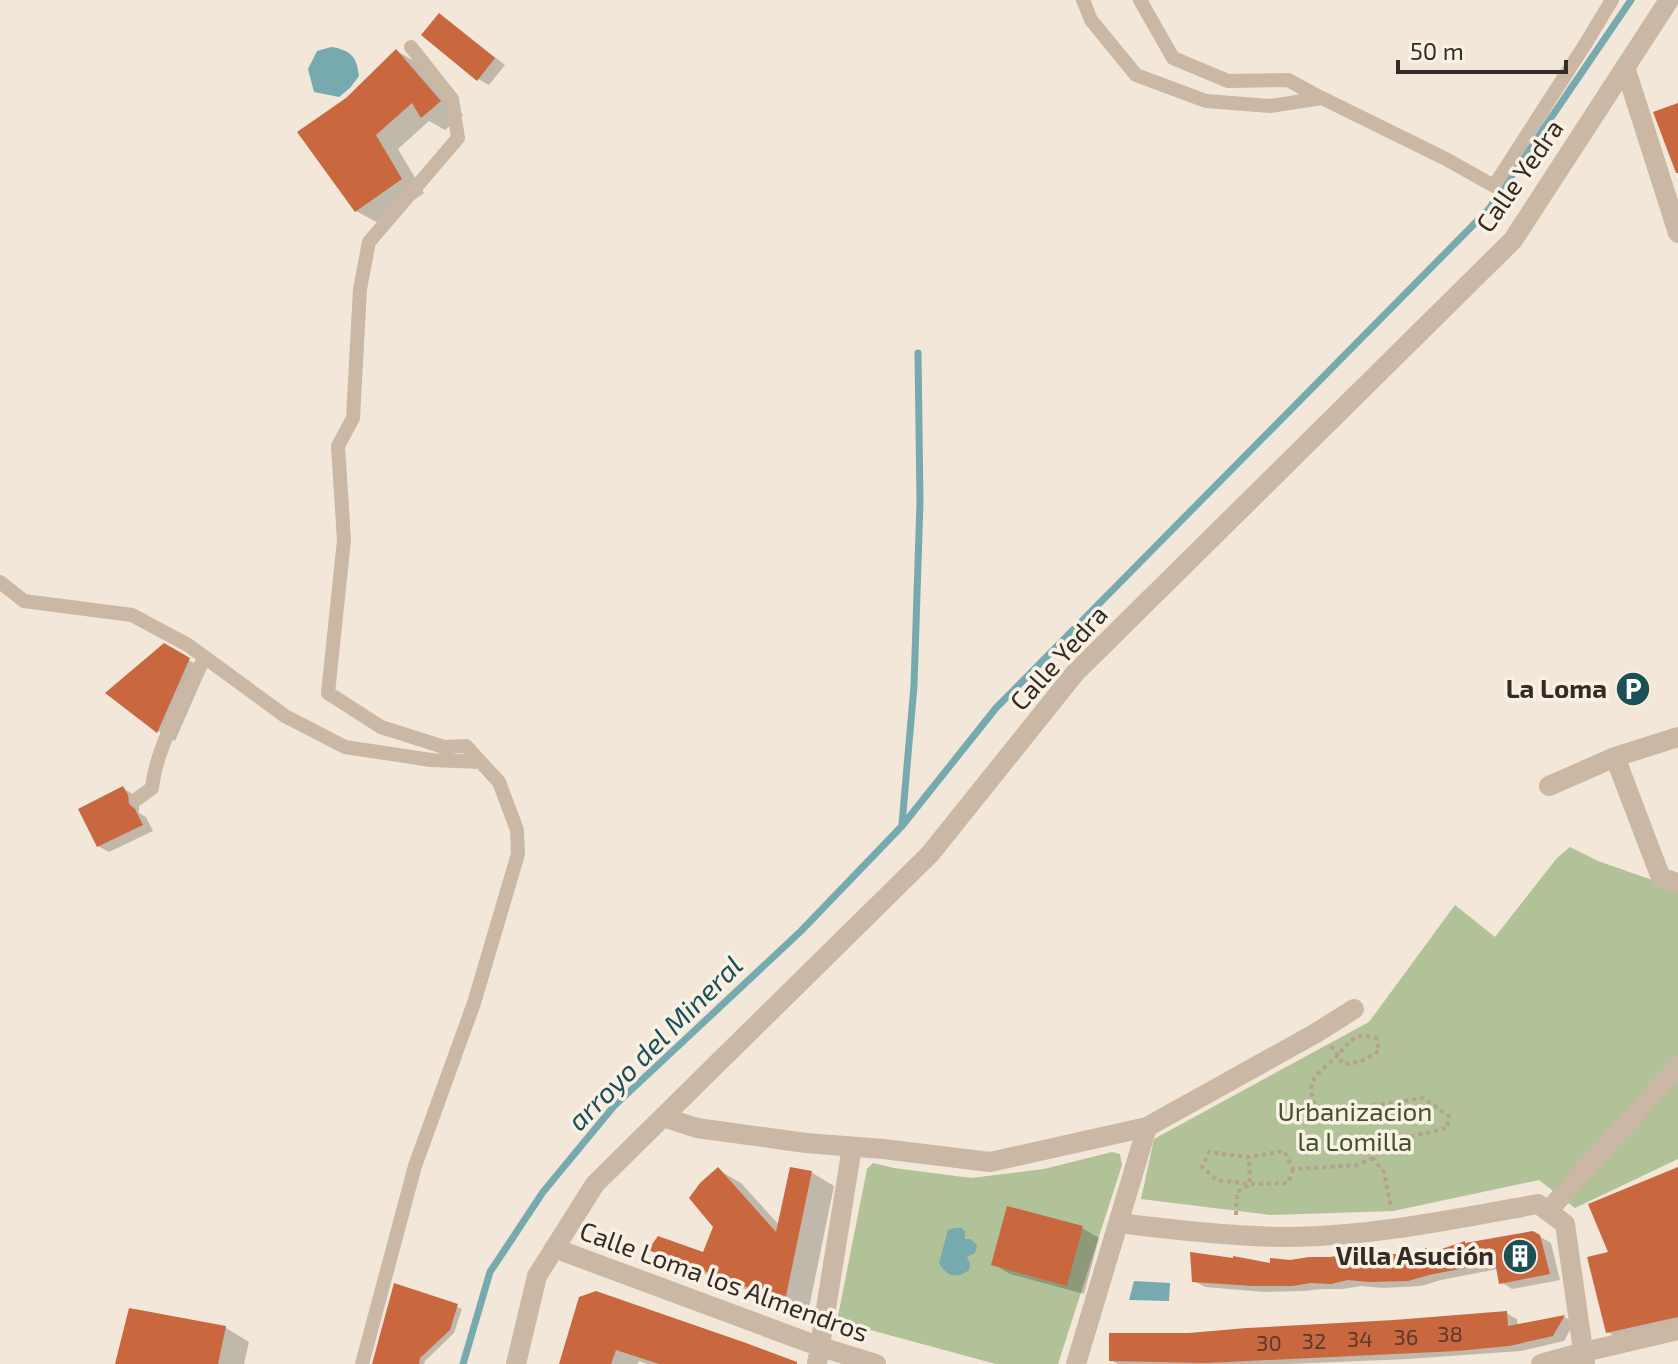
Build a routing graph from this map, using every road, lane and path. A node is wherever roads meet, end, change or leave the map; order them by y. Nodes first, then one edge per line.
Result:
1 (1083, 0) edge
2 (1140, 0) edge
3 (1612, 0) edge
4 (1669, 0) edge
5 (411, 47) dead end
6 (1625, 67) junction
7 (1322, 98) junction
8 (1678, 233) edge
9 (0, 582) edge
10 (205, 657) junction
11 (1678, 737) edge
12 (1615, 757) junction
13 (481, 762) junction
14 (1549, 786) dead end
15 (137, 799) dead end
16 (1678, 883) edge
17 (1354, 1009) dead end
18 (1316, 1033) junction
19 (1338, 1056) junction
20 (1678, 1066) edge
21 (663, 1117) junction
22 (1147, 1127) junction
23 (852, 1147) junction
24 (1249, 1157) junction
25 (1373, 1158) junction
26 (1293, 1169) junction
27 (1250, 1184) junction
28 (1543, 1208) junction
29 (1119, 1223) junction
30 (1395, 1229) junction
31 (1236, 1234) junction
32 (554, 1248) junction
33 (1678, 1330) edge
34 (818, 1355) edge
35 (1584, 1358) edge
36 (362, 1364) edge
37 (516, 1364) edge
38 (876, 1364) edge
39 (1076, 1364) edge
40 (1541, 1364) edge

1 - 7 lane
2 - 7 lane
3 - 7 lane
4 - 6 street, Calle Yedra
5 - 13 lane
6 - 8 street
6 - 21 street, Calle Yedra
9 - 10 lane
10 - 13 lane
10 - 15 lane
11 - 12 street
12 - 14 street
12 - 16 street
13 - 36 lane
17 - 18 street
18 - 19 path
18 - 22 street
19 - 19 path
19 - 25 path
20 - 28 street
21 - 23 street
21 - 32 street, Calle Yedra
22 - 23 street
22 - 29 street
23 - 34 street
24 - 26 path
24 - 27 path
24 - 27 path
25 - 26 path
25 - 30 path
26 - 27 path
27 - 31 path
28 - 30 street
28 - 35 street
29 - 31 street
29 - 39 street
30 - 31 street
32 - 34 street, Calle Loma los Almendros
32 - 37 street, Calle Yedra
33 - 35 street
34 - 38 street, Calle Loma los Almendros
35 - 40 street

